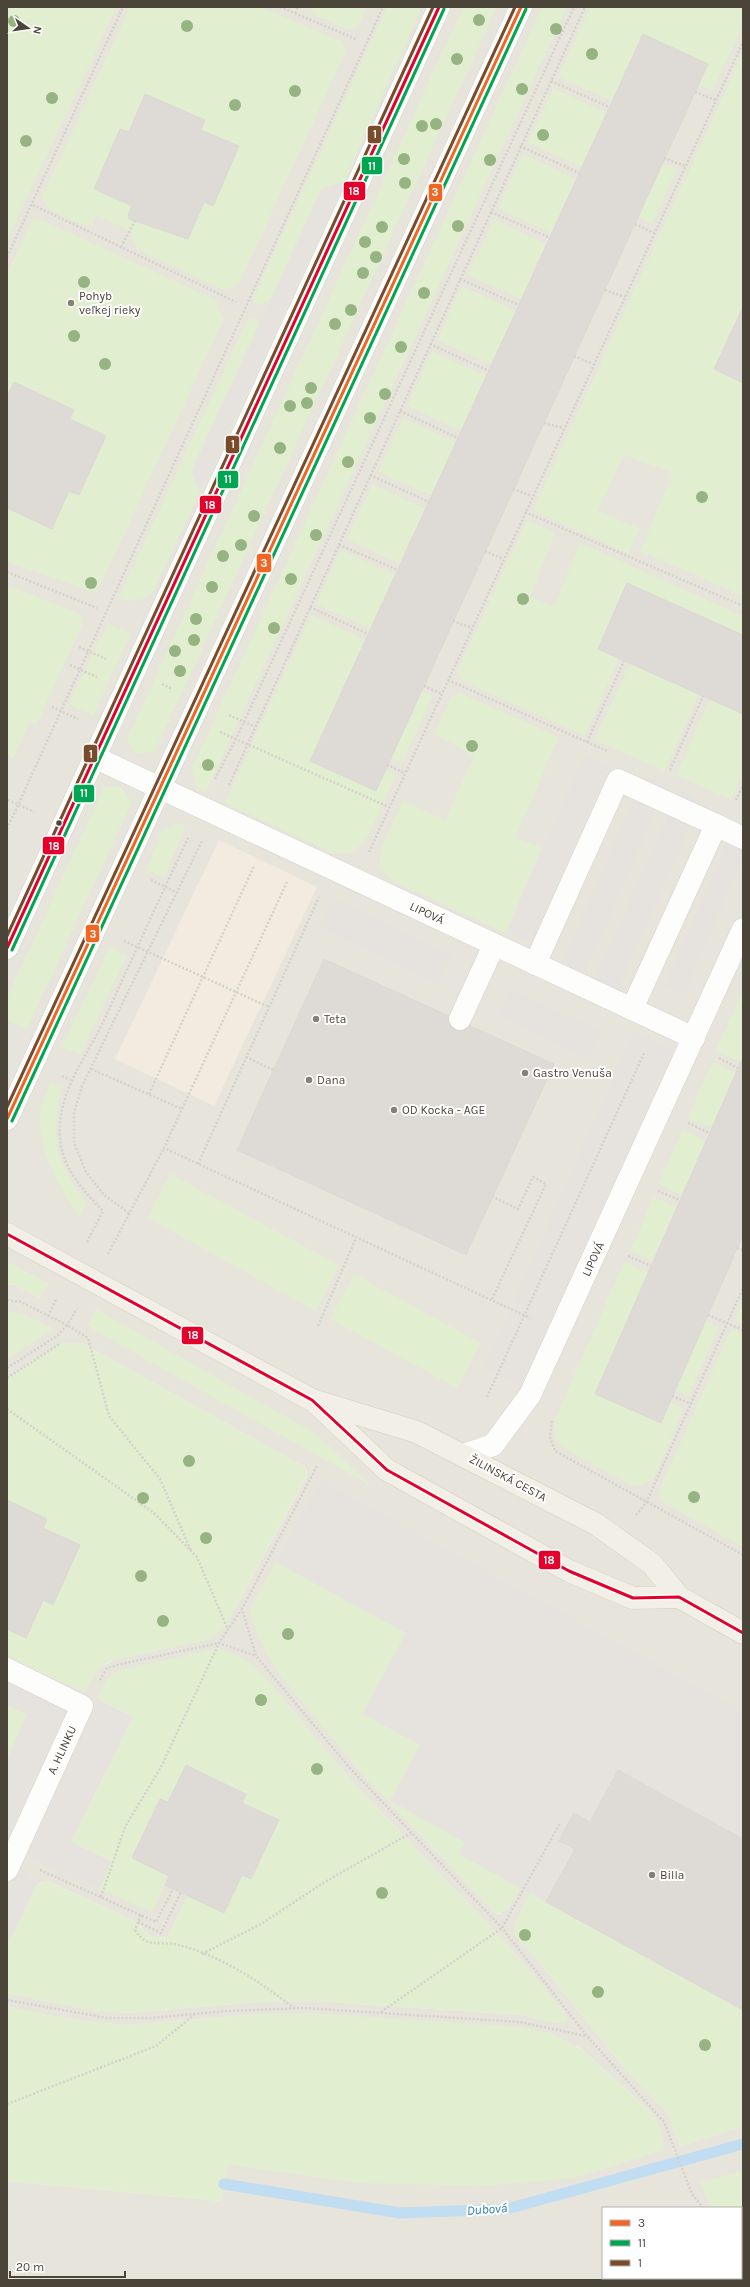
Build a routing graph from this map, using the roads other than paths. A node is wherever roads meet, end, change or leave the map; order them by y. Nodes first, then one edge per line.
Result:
1 (439, 7) edge
2 (521, 7) edge
3 (94, 757) junction
4 (160, 789) junction
5 (716, 825) junction
6 (743, 838) edge
7 (743, 929) edge
8 (494, 945) junction
9 (7, 948) edge
10 (535, 964) junction
11 (632, 1009) junction
12 (460, 1020) dead end
13 (694, 1038) junction
14 (7, 1119) edge
15 (7, 1234) edge
16 (312, 1400) junction
17 (464, 1455) junction
18 (679, 1597) junction
19 (743, 1633) edge
20 (7, 1669) edge
21 (10, 1864) edge

1 - 3 street
2 - 4 street
3 - 4 street, LIPOVÁ
3 - 9 street
4 - 8 street, LIPOVÁ
4 - 14 street
5 - 6 street
5 - 10 street
5 - 11 street
7 - 13 street, LIPOVÁ
8 - 10 street, LIPOVÁ
8 - 12 street
10 - 11 street, LIPOVÁ
11 - 13 street, LIPOVÁ
13 - 17 street, LIPOVÁ
15 - 16 main road, ŽILINSKÁ CESTA
16 - 17 main road, ŽILINSKÁ CESTA
16 - 18 main road, ŽILINSKÁ CESTA
17 - 18 main road, ŽILINSKÁ CESTA
18 - 19 main road, ŽILINSKÁ CESTA
20 - 21 street, A. HLINKU

